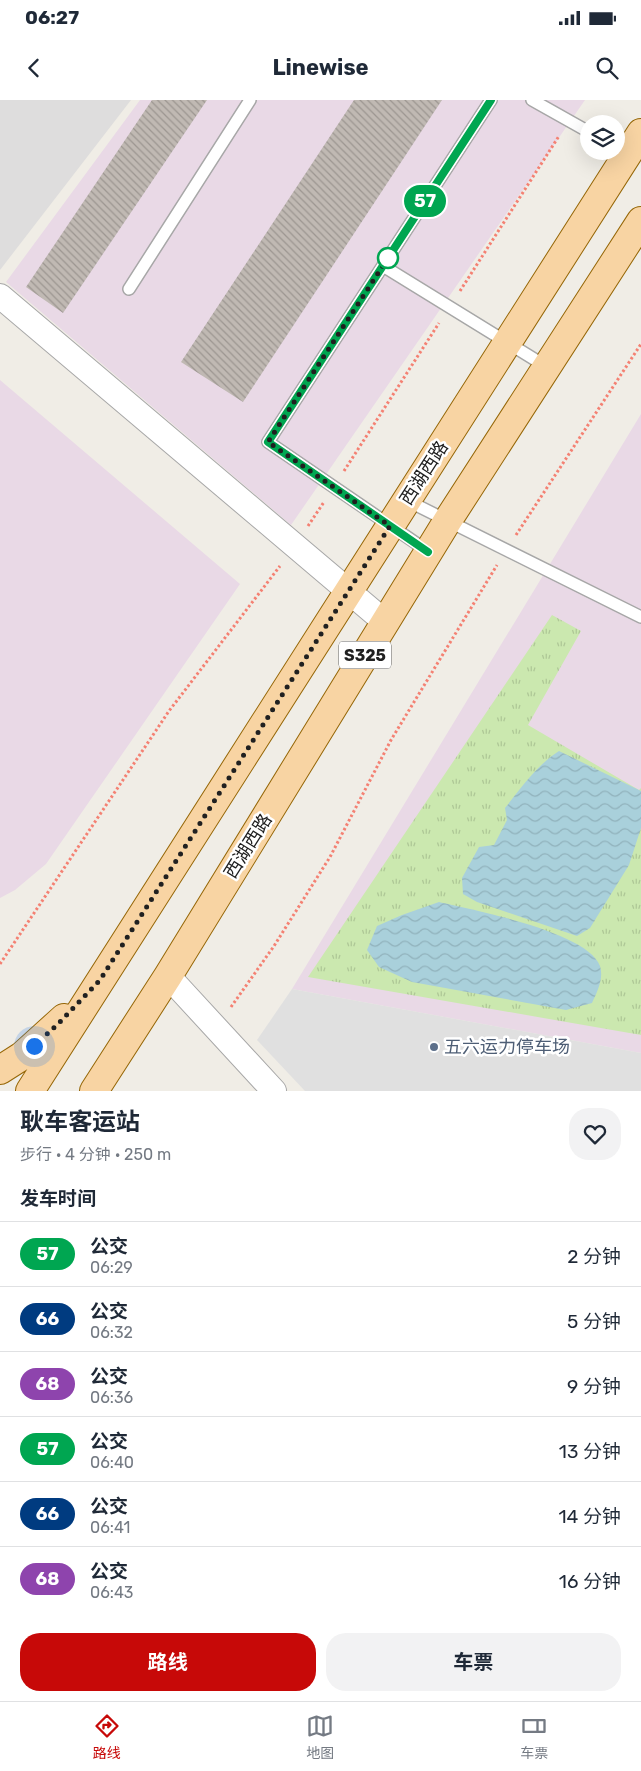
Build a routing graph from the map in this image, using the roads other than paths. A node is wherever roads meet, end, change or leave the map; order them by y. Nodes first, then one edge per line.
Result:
1 (250, 100) edge
2 (491, 100) edge
3 (532, 100) edge
4 (580, 127) edge
5 (630, 148) edge
6 (641, 221) edge
7 (383, 266) junction
8 (129, 289) dead end
9 (0, 296) edge
10 (508, 342) junction
11 (547, 367) junction
12 (406, 500) junction
13 (448, 520) junction
14 (390, 526) junction
15 (428, 552) junction
16 (348, 591) junction
17 (641, 617) edge
18 (385, 622) junction
19 (168, 976) junction
20 (100, 980) junction
21 (146, 1012) junction
22 (0, 1070) edge
23 (30, 1091) edge
24 (94, 1091) edge
25 (112, 1091) edge
26 (274, 1091) edge

1 - 8 lane
2 - 7 lane
3 - 4 lane
5 - 10 main road, 西湖西路 / S325
6 - 11 main road, 西湖西路 / S325
7 - 10 lane
7 - 14 lane
9 - 16 street
10 - 11 lane
10 - 12 main road, 西湖西路 / S325
11 - 13 main road, 西湖西路 / S325
12 - 13 lane
12 - 14 main road, 西湖西路 / S325
13 - 15 main road, 西湖西路 / S325
13 - 17 lane
14 - 15 lane
14 - 16 main road, 西湖西路 / S325
15 - 18 main road, 西湖西路 / S325
16 - 18 street
16 - 20 main road, 西湖西路 / S325
18 - 19 main road, 西湖西路 / S325
19 - 21 main road, 西湖西路 / S325
19 - 26 street
20 - 22 main road
20 - 23 main road, 西湖西路 / S325
21 - 24 main road, 西湖西路 / S325
21 - 25 main road

